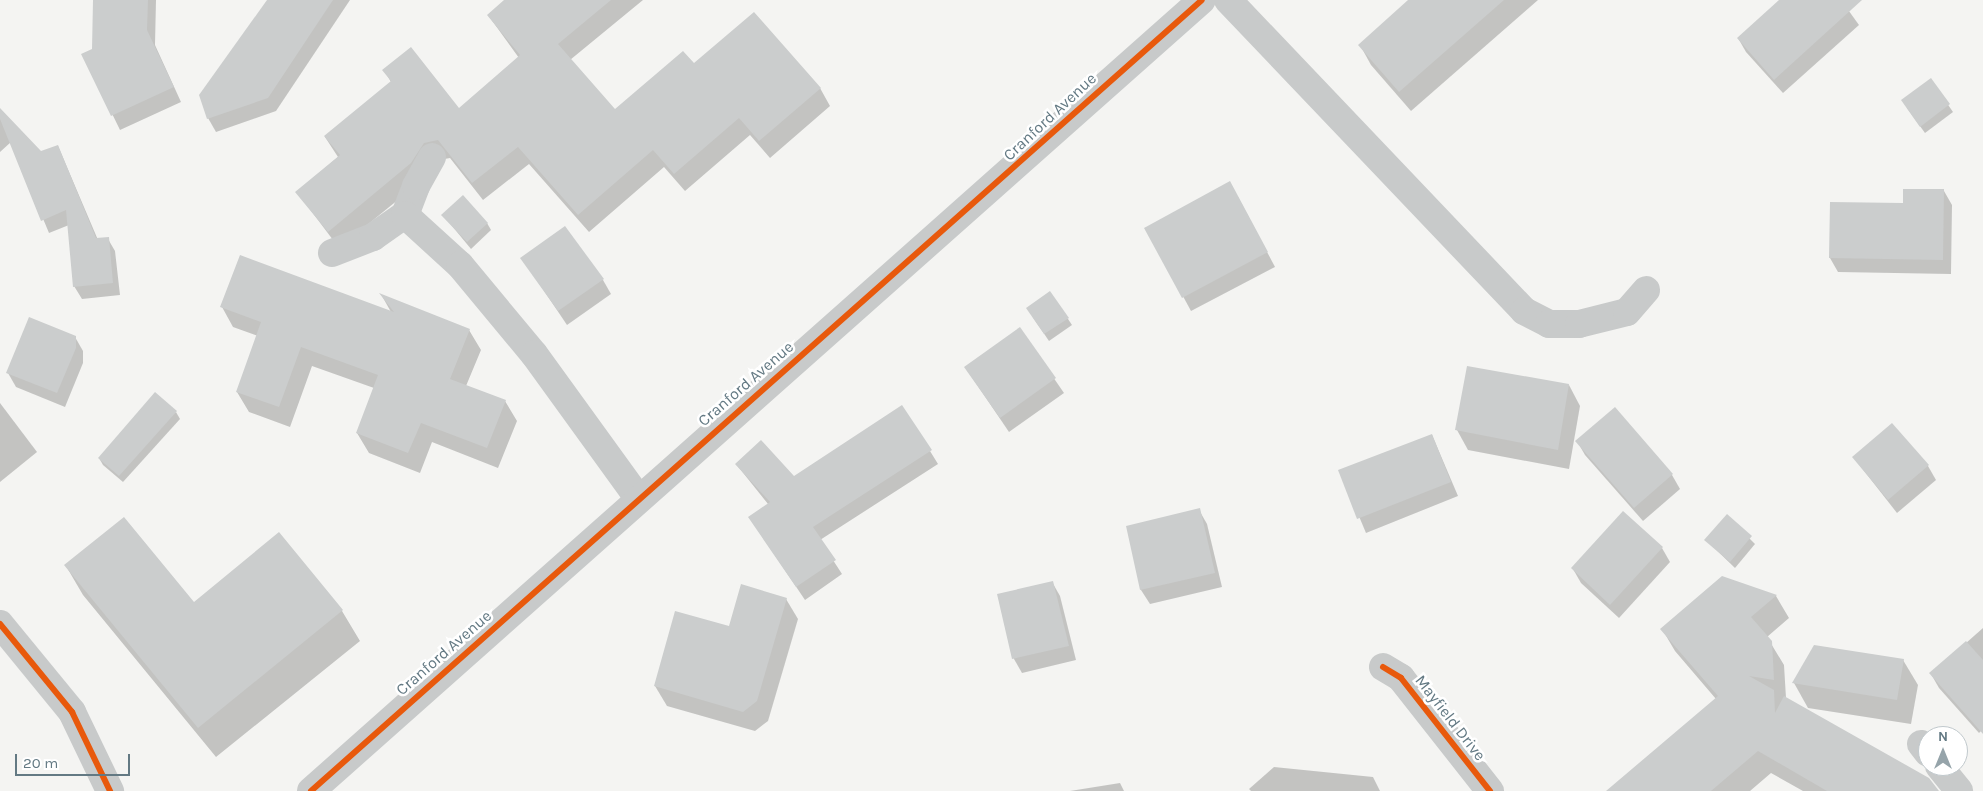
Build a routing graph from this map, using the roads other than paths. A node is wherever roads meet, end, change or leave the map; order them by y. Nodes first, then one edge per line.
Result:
1 (1202, 0) edge
2 (1228, 0) edge
3 (432, 157) dead end
4 (405, 215) junction
5 (332, 253) dead end
6 (1646, 290) dead end
7 (640, 499) junction
8 (0, 624) edge
9 (1384, 667) dead end
10 (1947, 776) edge
11 (110, 791) edge
12 (311, 791) edge
13 (1490, 791) edge
14 (1959, 791) edge

1 - 7 street, Cranford Avenue
2 - 6 street
3 - 4 street
4 - 5 street
4 - 7 street
7 - 12 street, Cranford Avenue
8 - 11 street
9 - 13 street, Mayfield Drive
10 - 14 street

